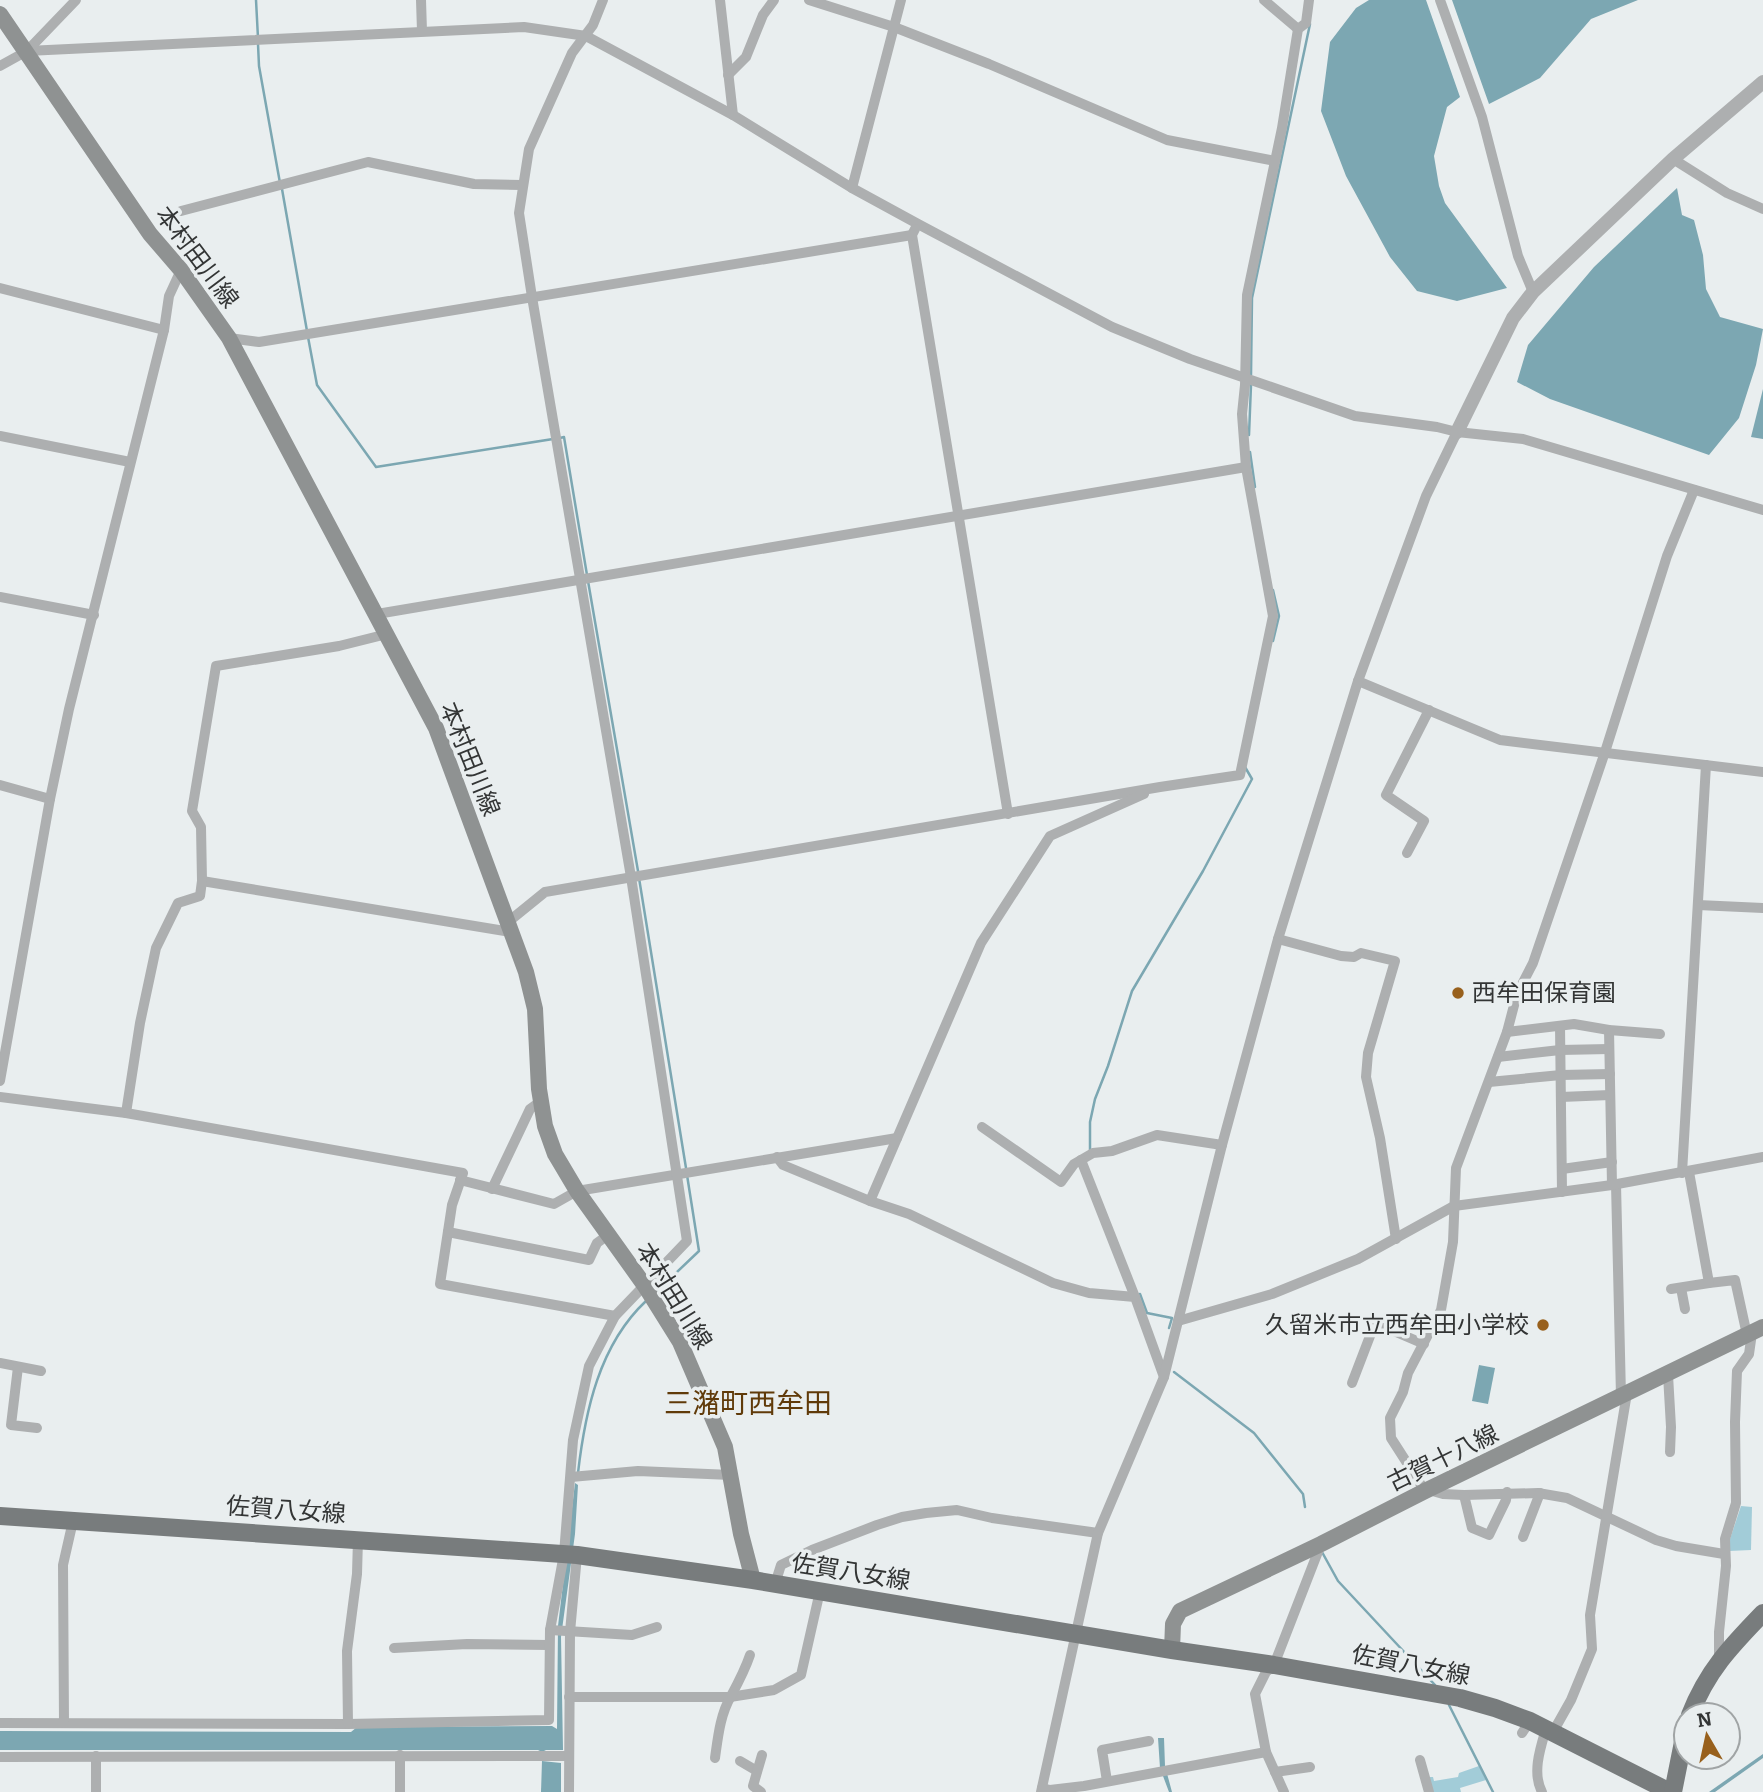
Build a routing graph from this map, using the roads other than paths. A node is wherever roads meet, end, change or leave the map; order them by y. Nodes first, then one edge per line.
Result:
1 (76, 0) edge
2 (421, 0) edge
3 (603, 0) edge
4 (720, 0) edge
5 (774, 0) edge
6 (809, 0) edge
7 (901, 0) edge
8 (1264, 0) edge
9 (1309, 0) edge
10 (1440, 0) edge
11 (0, 14) edge
12 (894, 27) junction
13 (1298, 29) junction
14 (422, 31) junction
15 (586, 36) junction
16 (27, 51) junction
17 (0, 66) edge
18 (728, 75) junction
19 (1763, 82) edge
20 (733, 115) junction
21 (1673, 159) junction
22 (1275, 161) junction
23 (522, 186) junction
24 (852, 188) junction
25 (1763, 209) edge
26 (181, 211) dead end
27 (918, 224) junction
28 (912, 235) junction
29 (181, 270) junction
30 (0, 288) edge
31 (1533, 292) junction
32 (532, 297) junction
33 (164, 330) junction
34 (229, 338) junction
35 (1244, 379) junction
36 (1457, 432) junction
37 (0, 436) edge
38 (130, 462) junction
39 (1246, 467) junction
40 (1694, 490) junction
41 (1763, 510) edge
42 (959, 516) junction
43 (581, 578) junction
44 (0, 597) edge
45 (377, 614) junction
46 (94, 615) junction
47 (387, 634) junction
48 (1358, 681) junction
49 (1429, 710) junction
50 (1605, 752) junction
51 (1706, 765) junction
52 (1763, 772) edge
53 (0, 785) edge
54 (1160, 787) junction
55 (50, 799) junction
56 (1008, 814) junction
57 (1407, 853) dead end
58 (631, 877) junction
59 (202, 881) junction
60 (1698, 905) junction
61 (1763, 908) edge
62 (509, 927) junction
63 (1278, 939) junction
64 (1560, 1026) junction
65 (1609, 1030) junction
66 (1507, 1032) junction
67 (1660, 1034) dead end
68 (1560, 1049) junction
69 (1609, 1049) junction
70 (1498, 1057) junction
71 (1610, 1073) junction
72 (1561, 1075) junction
73 (0, 1078) edge
74 (1489, 1082) junction
75 (1610, 1095) junction
76 (0, 1097) edge
77 (1561, 1097) junction
78 (541, 1101) junction
79 (126, 1113) junction
80 (982, 1127) dead end
81 (897, 1138) junction
82 (1222, 1145) junction
83 (777, 1157) junction
84 (1763, 1157) edge
85 (1081, 1160) junction
86 (1612, 1162) junction
87 (1562, 1169) junction
88 (1686, 1172) junction
89 (678, 1173) junction
90 (460, 1180) junction
91 (1614, 1185) junction
92 (492, 1189) junction
93 (577, 1191) junction
94 (1562, 1192) junction
95 (870, 1201) junction
96 (1454, 1206) junction
97 (448, 1232) junction
98 (608, 1235) junction
99 (1396, 1239) junction
100 (1709, 1283) junction
101 (645, 1286) junction
102 (1135, 1297) junction
103 (1685, 1309) dead end
104 (615, 1316) junction
105 (1178, 1321) junction
106 (1754, 1332) edge
107 (1424, 1343) junction
108 (0, 1363) edge
109 (18, 1367) junction
110 (41, 1371) dead end
111 (1668, 1375) junction
112 (1164, 1377) junction
113 (1352, 1383) dead end
114 (1624, 1394) junction
115 (37, 1428) dead end
116 (1670, 1452) dead end
117 (731, 1475) junction
118 (571, 1478) junction
119 (1427, 1490) junction
120 (1507, 1492) junction
121 (1540, 1493) junction
122 (1464, 1495) junction
123 (0, 1516) edge
124 (1605, 1517) junction
125 (73, 1521) junction
126 (1098, 1533) junction
127 (1523, 1537) dead end
128 (358, 1539) junction
129 (1321, 1544) junction
130 (571, 1554) junction
131 (1724, 1554) junction
132 (753, 1580) junction
133 (775, 1584) junction
134 (820, 1591) junction
135 (1763, 1613) edge
136 (657, 1627) dead end
137 (550, 1630) junction
138 (570, 1633) junction
139 (1077, 1634) junction
140 (549, 1645) junction
141 (394, 1648) dead end
142 (1172, 1650) junction
143 (750, 1655) dead end
144 (1719, 1659) junction
145 (1274, 1665) junction
146 (569, 1697) junction
147 (730, 1697) junction
148 (1696, 1701) edge
149 (0, 1723) edge
150 (64, 1723) junction
151 (348, 1724) junction
152 (1549, 1730) junction
153 (1149, 1741) dead end
154 (1266, 1752) junction
155 (400, 1755) junction
156 (762, 1755) dead end
157 (0, 1756) edge
158 (96, 1756) junction
159 (568, 1756) junction
160 (715, 1758) dead end
161 (1420, 1760) dead end
162 (740, 1761) dead end
163 (1310, 1767) dead end
164 (757, 1771) junction
165 (1676, 1771) edge
166 (1275, 1772) junction
167 (1107, 1781) junction
168 (1041, 1790) edge
169 (96, 1792) edge
170 (400, 1792) edge
171 (569, 1792) edge
172 (761, 1792) edge
173 (1284, 1792) edge
174 (1429, 1792) edge
175 (1542, 1792) edge
176 (1671, 1792) edge

1 - 16 street
2 - 14 street
3 - 15 street
4 - 18 street
5 - 18 street
6 - 12 street
7 - 12 street
8 - 13 street
9 - 13 street
10 - 31 street
11 - 16 main road, 本村田川線
12 - 22 street
12 - 24 street
13 - 22 street
14 - 15 street
14 - 16 street
15 - 20 street
15 - 23 street
16 - 17 street
16 - 29 main road, 本村田川線
18 - 20 street
19 - 21 street
20 - 24 street
21 - 25 street
21 - 31 street
22 - 35 street
23 - 26 street
23 - 32 street
24 - 27 street
27 - 28 street
27 - 35 street
28 - 32 street
28 - 42 street
29 - 33 street
29 - 34 main road, 本村田川線
30 - 33 street
31 - 36 street
32 - 34 street
32 - 43 street
33 - 38 street
34 - 45 main road, 本村田川線
35 - 36 street
35 - 39 street
36 - 40 street
36 - 48 street
37 - 38 street
38 - 46 street
39 - 42 street
39 - 54 street
40 - 41 street
40 - 50 street
42 - 43 street
42 - 56 street
43 - 45 street
43 - 58 street
44 - 46 street
45 - 47 main road, 本村田川線
46 - 55 street
47 - 59 street
47 - 62 main road, 本村田川線
48 - 49 street
48 - 63 street
49 - 50 street
49 - 57 street
50 - 51 street
50 - 66 street
51 - 52 street
51 - 60 street
53 - 55 street
54 - 56 street
54 - 81 street
55 - 73 street
56 - 58 street
58 - 62 street
58 - 89 street
59 - 62 street
59 - 79 street
60 - 61 street
60 - 88 street
62 - 78 main road, 本村田川線
63 - 82 street
63 - 99 street
64 - 65 street
64 - 66 street
64 - 68 street
65 - 67 street
65 - 69 street
66 - 70 street
68 - 69 street
68 - 70 street
68 - 72 street
69 - 71 street
70 - 74 street
71 - 72 street
71 - 75 street
72 - 74 street
72 - 77 street
74 - 96 street
75 - 77 street
75 - 86 street
76 - 79 street
77 - 87 street
78 - 92 street
78 - 93 main road, 本村田川線
79 - 90 street
80 - 85 street
81 - 83 street
81 - 95 street
82 - 85 street
82 - 105 street
83 - 89 street
83 - 95 street
84 - 88 street
85 - 102 street
86 - 87 street
86 - 91 street
87 - 94 street
88 - 91 street
88 - 100 street
89 - 93 street
89 - 101 street
90 - 92 street
90 - 97 street
91 - 94 street
91 - 114 street
92 - 93 street
93 - 98 main road, 本村田川線
94 - 96 street
95 - 102 street
96 - 99 street
96 - 107 street
97 - 98 street
97 - 104 street
98 - 101 main road, 本村田川線
99 - 105 street
100 - 103 street
100 - 106 street
101 - 104 street
101 - 117 main road, 本村田川線
102 - 112 street
104 - 118 street
105 - 112 street
106 - 111 main road, 古賀十八線
106 - 131 street
107 - 113 street
107 - 119 street
108 - 109 street
109 - 110 street
109 - 115 street
111 - 114 main road, 古賀十八線
111 - 116 street
112 - 126 street
114 - 119 main road, 古賀十八線
114 - 124 street
117 - 118 street
117 - 132 main road, 本村田川線
118 - 130 street
119 - 122 street
119 - 129 main road, 古賀十八線
120 - 121 street
120 - 122 street
120 - 122 street
121 - 124 street
121 - 127 street
123 - 125 main road, 佐賀八女線
124 - 131 street
124 - 152 street
125 - 128 main road, 佐賀八女線
125 - 150 street
126 - 133 street
126 - 139 street
128 - 130 main road, 佐賀八女線
128 - 151 street
129 - 142 main road, 古賀十八線
129 - 145 street
130 - 132 main road, 佐賀八女線
130 - 137 street
130 - 138 street
131 - 144 street
132 - 133 main road, 佐賀八女線
133 - 134 main road, 佐賀八女線
134 - 139 main road, 佐賀八女線
134 - 147 street
135 - 144 main road
136 - 138 street
137 - 138 street
137 - 140 street
138 - 146 street
139 - 142 main road, 佐賀八女線
139 - 168 street
140 - 141 street
140 - 151 street
142 - 145 main road, 佐賀八女線
143 - 147 street
144 - 148 main road
145 - 152 main road, 佐賀八女線
145 - 154 street
146 - 147 street
146 - 159 street
147 - 160 street
149 - 150 street
150 - 151 street
152 - 175 street
152 - 176 main road, 佐賀八女線
153 - 167 street
154 - 166 street
154 - 167 street
155 - 158 street
155 - 159 street
155 - 170 street
156 - 164 street
157 - 158 street
158 - 169 street
159 - 171 street
161 - 174 street
162 - 164 street
163 - 166 street
164 - 172 street
165 - 176 main road
166 - 173 street
167 - 168 street

